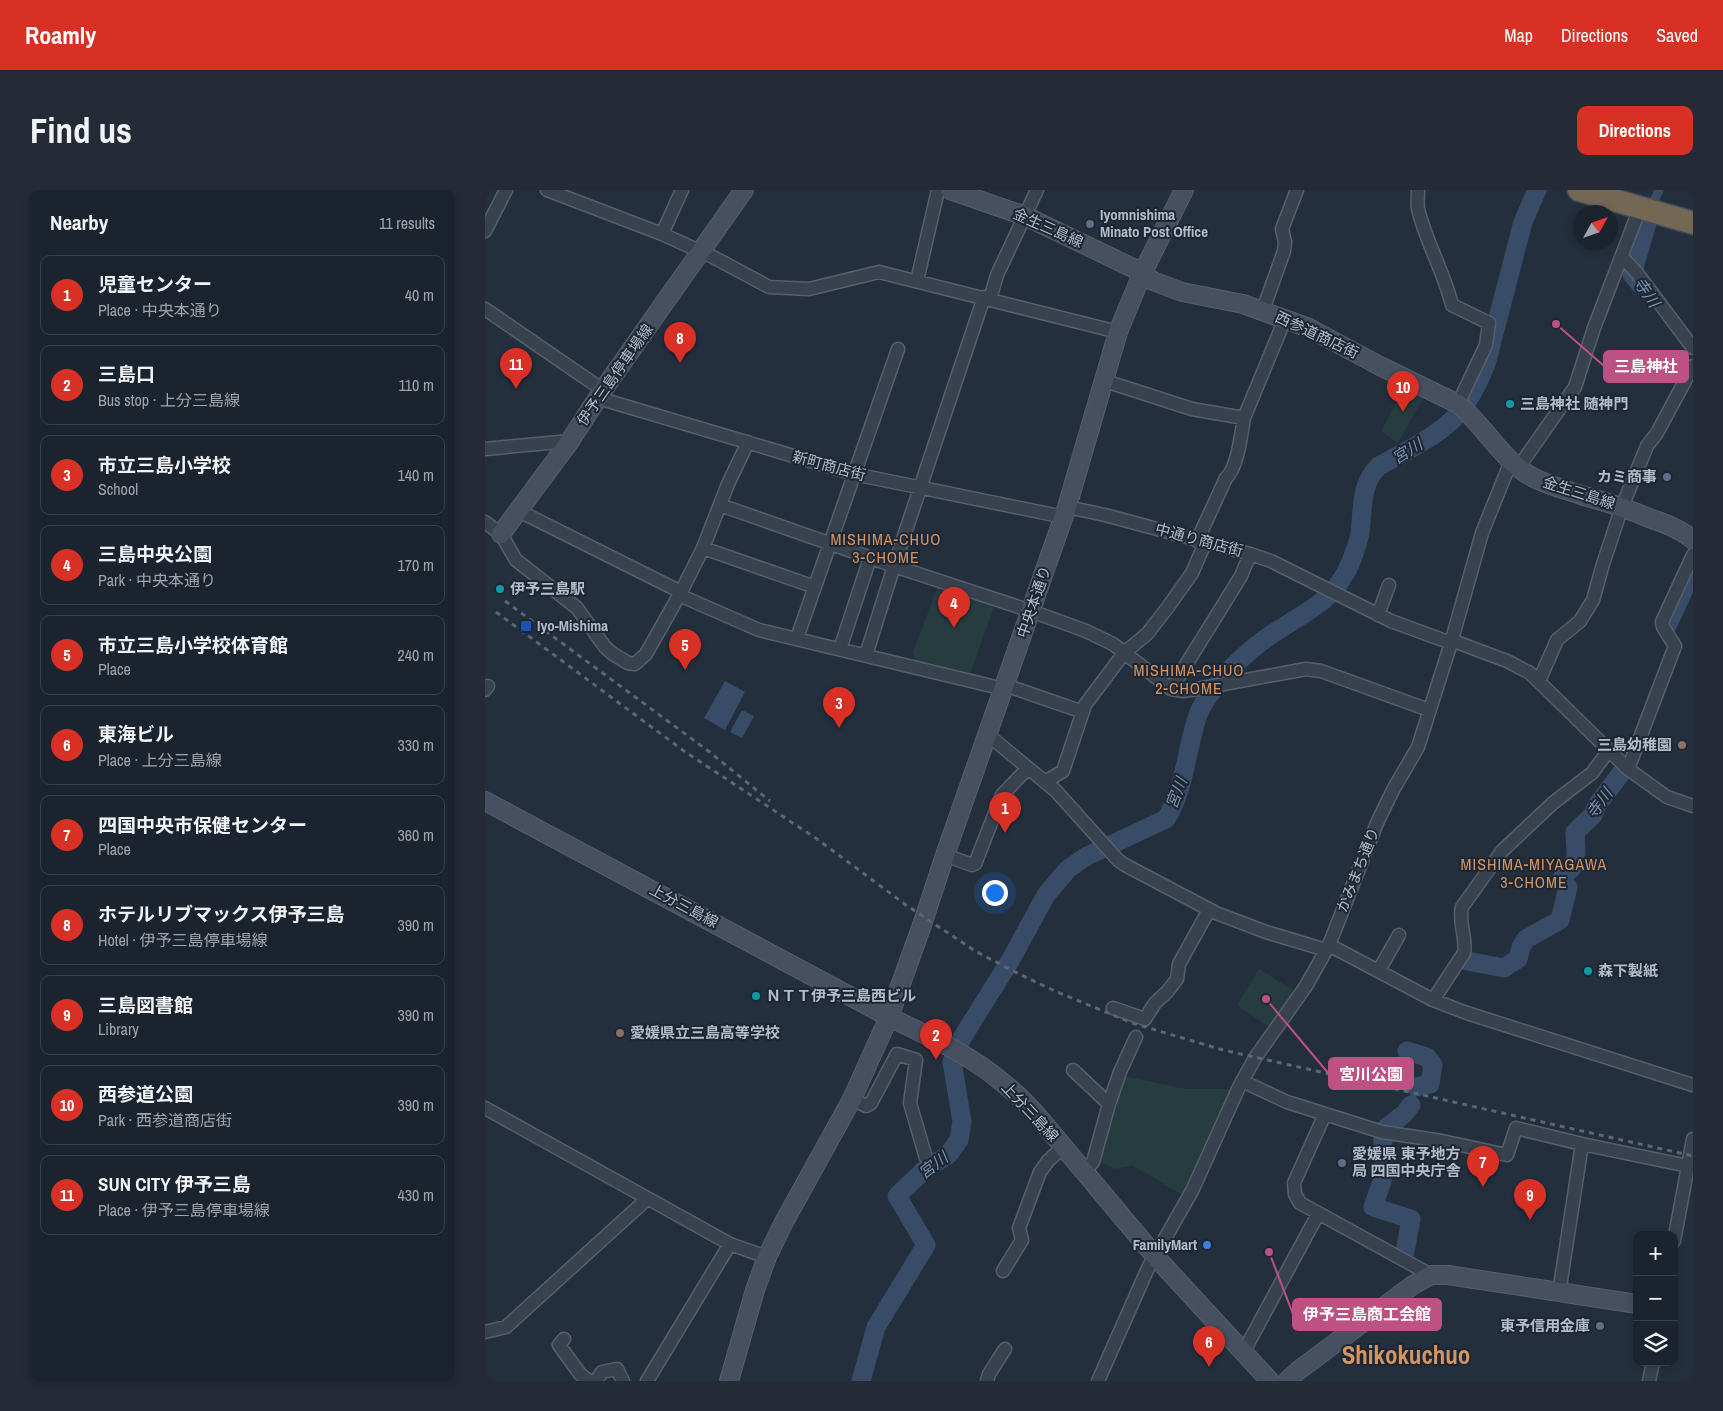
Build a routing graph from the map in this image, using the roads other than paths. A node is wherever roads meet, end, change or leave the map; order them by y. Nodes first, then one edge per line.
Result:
1 (506, 190) edge
2 (547, 190) edge
3 (682, 190) edge
4 (744, 190) edge
5 (938, 190) edge
6 (950, 190) edge
7 (1037, 190) edge
8 (1184, 190) edge
9 (1297, 190) edge
10 (1418, 190) edge
11 (1579, 190) edge
12 (1640, 208) junction
13 (1025, 216) junction
14 (1693, 223) edge
15 (485, 230) edge
16 (662, 234) junction
17 (701, 252) junction
18 (1630, 265) junction
19 (1142, 274) junction
20 (917, 281) junction
21 (987, 298) junction
22 (485, 309) edge
23 (1263, 310) junction
24 (1285, 319) junction
25 (1118, 332) junction
26 (1693, 348) edge
27 (898, 349) dead end
28 (1693, 366) edge
29 (1105, 381) junction
30 (601, 394) junction
31 (1463, 408) junction
32 (1244, 418) junction
33 (570, 441) junction
34 (748, 442) junction
35 (485, 449) edge
36 (1515, 465) junction
37 (854, 474) junction
38 (921, 488) junction
39 (720, 505) junction
40 (1622, 508) junction
41 (519, 511) junction
42 (1065, 512) junction
43 (485, 522) edge
44 (501, 534) junction
45 (1693, 540) edge
46 (1201, 542) junction
47 (831, 544) junction
48 (703, 548) junction
49 (1250, 554) junction
50 (1693, 555) edge
51 (870, 558) junction
52 (894, 566) junction
53 (1389, 585) dead end
54 (815, 587) junction
55 (680, 594) junction
56 (1031, 611) junction
57 (1378, 614) junction
58 (797, 638) junction
59 (1451, 641) junction
60 (840, 649) junction
61 (1124, 653) junction
62 (866, 655) junction
63 (1539, 681) junction
64 (1005, 687) junction
65 (1171, 689) junction
66 (1429, 710) junction
67 (1083, 712) junction
68 (987, 734) junction
69 (1609, 750) junction
70 (1028, 768) junction
71 (1628, 769) junction
72 (1045, 782) junction
73 (485, 801) edge
74 (1693, 806) edge
75 (945, 855) junction
76 (1209, 910) junction
77 (1399, 935) dead end
78 (1327, 947) junction
79 (1379, 970) junction
80 (1433, 1000) junction
81 (1113, 1008) dead end
82 (889, 1017) junction
83 (1136, 1036) dead end
84 (1073, 1070) dead end
85 (1242, 1081) junction
86 (1693, 1085) edge
87 (852, 1099) junction
88 (1109, 1104) junction
89 (486, 1110) edge
90 (1325, 1114) junction
91 (1693, 1139) edge
92 (1582, 1144) junction
93 (1063, 1148) junction
94 (926, 1158) dead end
95 (1688, 1166) junction
96 (1083, 1172) junction
97 (647, 1198) junction
98 (1318, 1214) junction
99 (1676, 1231) edge
100 (730, 1244) junction
101 (1154, 1255) junction
102 (767, 1257) junction
103 (1003, 1271) dead end
104 (1431, 1275) junction
105 (1559, 1293) junction
106 (1633, 1303) edge
107 (485, 1332) edge
108 (565, 1339) dead end
109 (1005, 1349) dead end
110 (1243, 1354) junction
111 (1652, 1366) edge
112 (589, 1381) edge
113 (596, 1381) edge
114 (623, 1381) edge
115 (647, 1381) edge
116 (729, 1381) edge
117 (987, 1381) edge
118 (1097, 1381) edge
119 (1270, 1381) edge
120 (1287, 1381) edge
121 (1649, 1381) edge

1 - 15 street
2 - 16 street
3 - 16 street
4 - 17 main road, 伊予三島停車場線
5 - 20 street
6 - 13 main road, 金生三島線
7 - 13 street
8 - 19 main road, 中央本通り
9 - 23 street
10 - 31 street
11 - 12 highway
12 - 14 highway
12 - 18 street, かみまち通り
13 - 19 main road, 金生三島線
13 - 21 street
16 - 17 street
17 - 20 street
17 - 30 main road, 伊予三島停車場線
18 - 26 street
18 - 36 street, かみまち通り
19 - 23 main road, 西参道商店街
19 - 25 main road, 中央本通り
20 - 21 street
21 - 25 street
21 - 38 street
22 - 30 street, 新町商店街
23 - 24 main road, 西参道商店街
24 - 31 main road, 西参道商店街
24 - 32 street
25 - 29 main road, 中央本通り
27 - 37 street
28 - 40 street
29 - 32 street
29 - 42 main road, 中央本通り
30 - 33 main road, 伊予三島停車場線
30 - 34 street, 新町商店街
31 - 36 main road, 金生三島線
32 - 46 street
33 - 35 street
33 - 41 main road, 伊予三島停車場線
34 - 37 street, 新町商店街
34 - 39 street
36 - 40 main road, 金生三島線
36 - 59 street, かみまち通り
37 - 38 street, 新町商店街
37 - 47 street
38 - 42 street, 新町商店街
38 - 52 street
39 - 47 street
39 - 48 street
40 - 45 main road, 金生三島線
40 - 63 street
41 - 44 main road, 伊予三島停車場線
41 - 55 street
42 - 46 street, 中通り商店街
42 - 56 main road, 中央本通り
43 - 44 street
44 - 55 street
46 - 49 street, 中通り商店街
46 - 61 street
47 - 51 street
47 - 54 street
48 - 54 street
48 - 55 street
49 - 57 street, 中通り商店街
49 - 65 street
50 - 71 street
51 - 52 street
51 - 60 street
52 - 56 street
52 - 62 street
53 - 57 street
54 - 58 street
55 - 58 street
56 - 61 street
56 - 64 main road, 中央本通り
57 - 59 street, 中通り商店街
58 - 60 street
59 - 63 street, 中通り商店街
59 - 66 street, かみまち通り
60 - 62 street
61 - 65 street
61 - 67 street
62 - 64 street
63 - 69 street, 中通り商店街
64 - 67 street
64 - 68 main road, 中央本通り
65 - 66 street
66 - 78 street, かみまち通り
67 - 72 street
68 - 70 street
68 - 75 main road, 中央本通り
69 - 71 street, 中通り商店街
69 - 80 street
70 - 72 street
70 - 75 street
71 - 74 street, 中通り商店街
72 - 76 street
73 - 82 main road, 上分三島線
75 - 82 main road, 中央本通り
76 - 78 street
76 - 81 street
77 - 79 street
78 - 79 street
78 - 85 street, かみまち通り
79 - 80 street
80 - 86 street
82 - 87 main road, 中央本通り
82 - 93 main road, 上分三島線
83 - 88 street
84 - 88 street
85 - 90 street
85 - 101 street, かみまち通り
87 - 94 street
87 - 102 main road, 中央本通り
88 - 96 street
89 - 97 street
90 - 92 street
90 - 98 street
91 - 95 street
92 - 95 street
92 - 105 street
93 - 96 main road, 上分三島線
93 - 103 street
95 - 99 street
96 - 101 main road, 上分三島線
97 - 100 street
97 - 107 street
98 - 104 street
98 - 110 street
100 - 102 street
100 - 115 street
101 - 110 main road, 上分三島線
101 - 118 street, かみまち通り
102 - 116 main road, 中央本通り
104 - 105 main road
104 - 120 main road
105 - 106 main road
108 - 112 street
109 - 117 street
110 - 119 main road, 上分三島線
111 - 121 street
113 - 114 street

